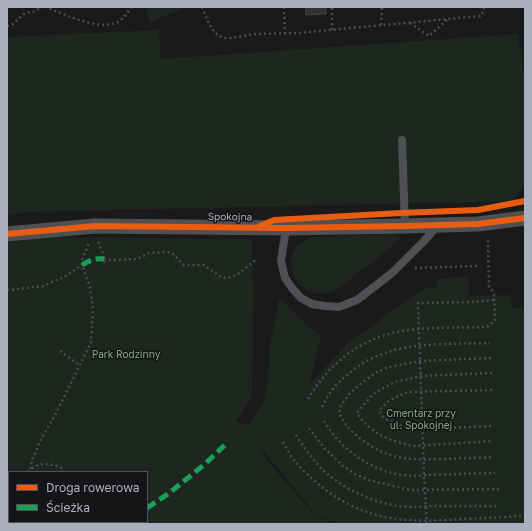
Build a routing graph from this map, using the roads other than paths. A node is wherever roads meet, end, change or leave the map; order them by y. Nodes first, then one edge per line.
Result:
1 (402, 140) dead end
2 (525, 218) edge
3 (405, 226) junction
4 (438, 226) junction
5 (286, 228) junction
6 (7, 234) edge

1 - 3 lane
2 - 4 street, Spokojna
3 - 4 street, Spokojna
3 - 5 street, Spokojna
4 - 5 lane
5 - 6 street, Spokojna

